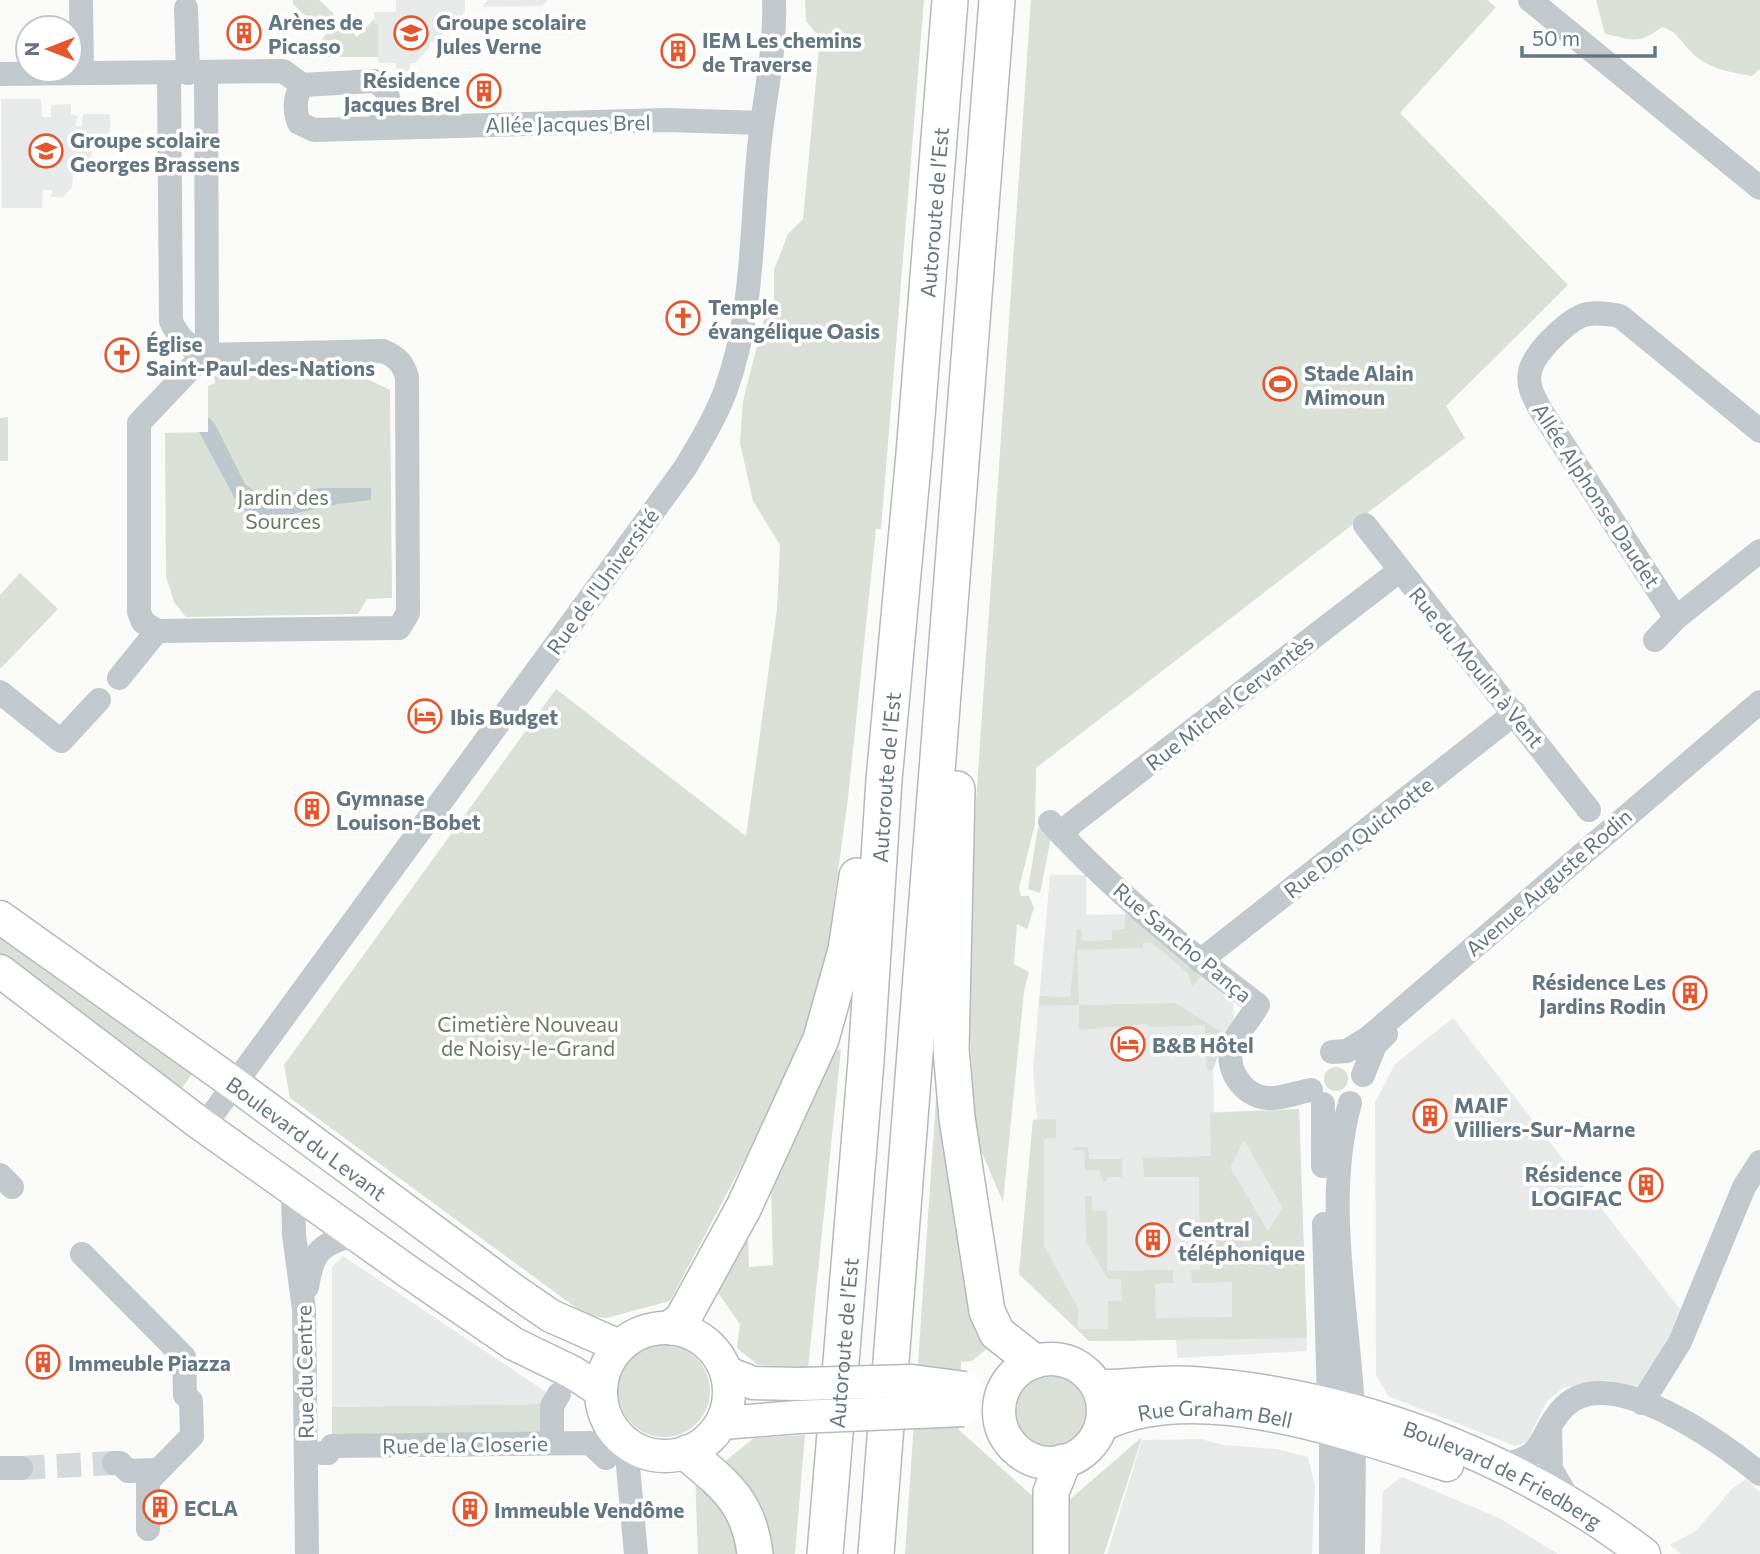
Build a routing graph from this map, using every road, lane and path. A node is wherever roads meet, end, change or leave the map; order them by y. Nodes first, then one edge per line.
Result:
1 (774, 0) edge
2 (950, 0) edge
3 (997, 0) edge
4 (1530, 0) edge
5 (186, 8) dead end
6 (188, 73) junction
7 (84, 74) edge
8 (302, 85) junction
9 (762, 123) junction
10 (375, 127) junction
11 (1760, 188) edge
12 (204, 355) junction
13 (1760, 431) edge
14 (1365, 525) dead end
15 (1760, 551) edge
16 (1399, 571) junction
17 (1676, 618) junction
18 (157, 631) junction
19 (1655, 639) dead end
20 (945, 654) junction
21 (119, 678) dead end
22 (0, 692) edge
23 (99, 700) dead end
24 (1760, 702) edge
25 (1516, 713) junction
26 (1760, 716) edge
27 (884, 780) junction
28 (1589, 810) dead end
29 (1056, 829) joint
30 (0, 917) edge
31 (1200, 961) junction
32 (0, 971) edge
33 (1332, 1052) junction
34 (1363, 1075) junction
35 (236, 1085) junction
36 (1317, 1097) junction
37 (1350, 1103) junction
38 (204, 1126) junction
39 (298, 1130) junction
40 (1760, 1162) edge
41 (293, 1190) junction
42 (355, 1234) junction
43 (82, 1254) dead end
44 (304, 1309) junction
45 (672, 1327) junction
46 (619, 1346) junction
47 (1022, 1370) junction
48 (728, 1373) junction
49 (1097, 1386) junction
50 (601, 1391) junction
51 (559, 1394) dead end
52 (965, 1399) junction
53 (1642, 1403) junction
54 (1342, 1419) junction
55 (722, 1423) junction
56 (1102, 1425) junction
57 (1550, 1427) junction
58 (1001, 1428) junction
59 (552, 1443) junction
60 (616, 1451) junction
61 (322, 1453) dead end
62 (687, 1453) junction
63 (1063, 1462) junction
64 (114, 1464) tunnel mouth
65 (1502, 1464) junction
66 (158, 1465) junction
67 (1760, 1474) edge
68 (1569, 1500) junction
69 (148, 1529) dead end
70 (307, 1554) edge
71 (636, 1554) edge
72 (755, 1554) edge
73 (825, 1554) edge
74 (876, 1554) edge
75 (1051, 1554) edge
76 (1331, 1554) edge
77 (1353, 1554) edge
78 (1611, 1554) edge
79 (1644, 1554) edge

1 - 9 street, Rue de l'Université
2 - 27 highway, Autoroute de l’Est
3 - 20 highway
4 - 11 street
5 - 6 street
6 - 7 street
6 - 8 street
6 - 12 street
6 - 12 street
8 - 10 street, Allée Jacques Brel
8 - 10 street
9 - 10 street, Allée Jacques Brel
9 - 35 street, Rue de l'Université
12 - 18 street
12 - 18 street
13 - 17 street, Allée Alphonse Daudet
14 - 16 street, Rue du Moulin à Vent
15 - 17 street
16 - 25 street, Rue du Moulin à Vent
16 - 29 street, Rue Michel Cervantès
17 - 19 street
18 - 21 street
20 - 47 highway
20 - 74 highway
22 - 23 street
24 - 33 street, Avenue Auguste Rodin
25 - 28 street, Rue du Moulin à Vent
25 - 31 street, Rue Don Quichotte
26 - 34 street, Avenue Auguste Rodin
27 - 45 highway
27 - 73 highway, Autoroute de l’Est
29 - 31 street, Rue Sancho Pança
30 - 35 main road, Boulevard du Levant
31 - 36 street, Rue Sancho Pança
32 - 38 main road
33 - 34 street
33 - 36 street, Avenue Auguste Rodin
34 - 37 street, Avenue Auguste Rodin
35 - 38 street, Rue de l'Université
35 - 39 main road, Boulevard du Levant
36 - 37 street
36 - 54 street, Avenue Auguste Rodin
37 - 54 street, Avenue Auguste Rodin
38 - 41 main road
39 - 41 main road
39 - 46 main road, Boulevard du Levant
40 - 53 street
41 - 42 main road
41 - 44 street, Rue du Centre
42 - 44 street
42 - 50 main road
43 - 66 street
44 - 70 street, Rue du Centre
45 - 46 main road
45 - 48 main road
46 - 50 main road
47 - 49 main road
47 - 52 main road
47 - 58 main road
48 - 52 main road, bridge
48 - 55 main road
49 - 54 main road, Rue Graham Bell
49 - 56 main road
50 - 60 main road
51 - 59 street
52 - 55 main road, bridge
52 - 58 main road
53 - 57 street
53 - 67 street
54 - 56 main road, Rue Graham Bell
54 - 65 main road, Boulevard de Friedberg
54 - 76 street
54 - 77 street
54 - 78 main road, Boulevard de Friedberg
55 - 62 main road
56 - 63 main road, Rue Graham Bell
57 - 65 street
57 - 68 street
58 - 63 main road
59 - 60 street, Rue de la Closerie
59 - 61 street, Rue de la Closerie
60 - 62 main road
60 - 71 street
62 - 72 highway
63 - 75 highway
64 - 66 street
65 - 68 main road, Boulevard de Friedberg
66 - 69 street
68 - 79 main road, Boulevard de Friedberg

